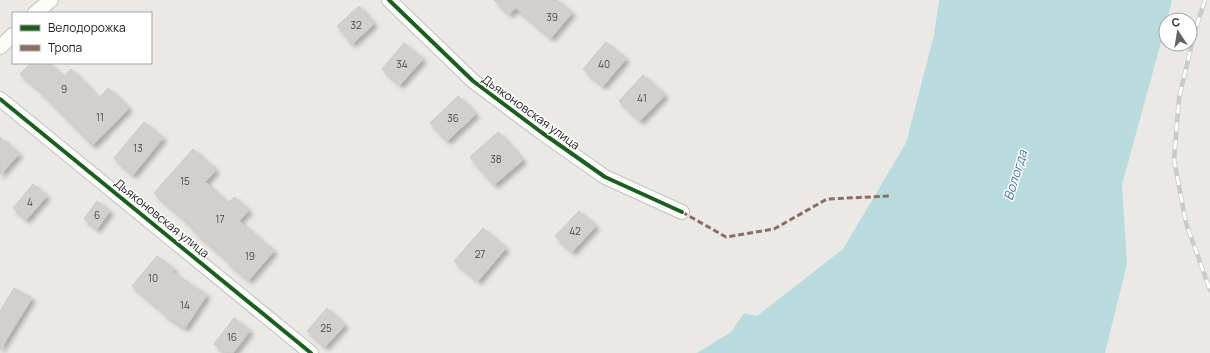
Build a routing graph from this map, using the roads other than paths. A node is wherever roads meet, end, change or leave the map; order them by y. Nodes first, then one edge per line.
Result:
1 (51, 0) edge
2 (389, 0) edge
3 (36, 12) edge
4 (12, 35) edge
5 (0, 47) edge
6 (0, 99) edge
7 (682, 212) dead end
8 (311, 353) edge

1 - 3 street
2 - 7 street, Дьяконовская улица
4 - 5 street
6 - 8 street, Дьяконовская улица

